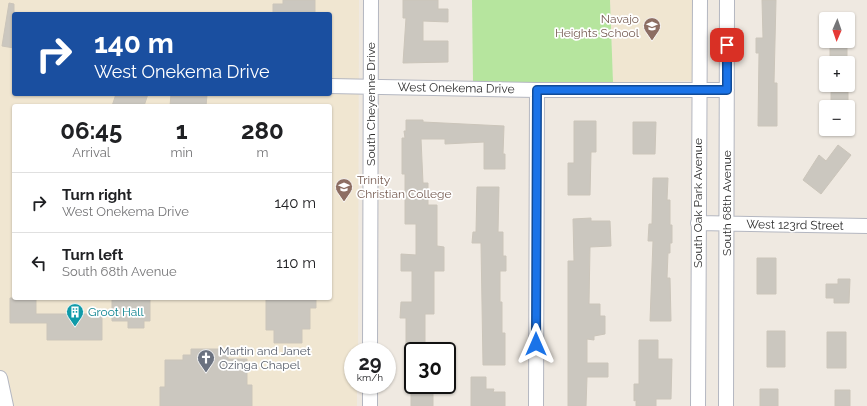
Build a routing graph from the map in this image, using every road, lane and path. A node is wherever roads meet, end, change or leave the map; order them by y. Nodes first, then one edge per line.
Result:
1 (372, 0) edge
2 (700, 0) edge
3 (727, 0) edge
4 (332, 86) edge
5 (372, 86) junction
6 (537, 90) junction
7 (698, 90) junction
8 (727, 90) junction
9 (698, 223) junction
10 (726, 223) junction
11 (867, 226) edge
12 (370, 342) edge
13 (0, 378) edge
14 (370, 394) edge
15 (6, 406) edge
16 (370, 406) edge
17 (536, 406) edge
18 (698, 406) edge
19 (726, 406) edge

1 - 5 street, South Cheyenne Drive
2 - 7 street, South Oak Park Avenue
3 - 8 street, South 68th Avenue
4 - 5 street, West Onekema Drive
5 - 6 street, West Onekema Drive
5 - 12 street, South Cheyenne Drive
6 - 7 street, West Onekema Drive
6 - 17 street
7 - 8 street, West Onekema Drive
7 - 9 street, South Oak Park Avenue
8 - 10 street, South 68th Avenue
9 - 10 street, West 123rd Street
9 - 18 street, South Oak Park Avenue
10 - 11 street, West 123rd Street
10 - 19 street, South 68th Avenue
13 - 15 street
14 - 16 street

